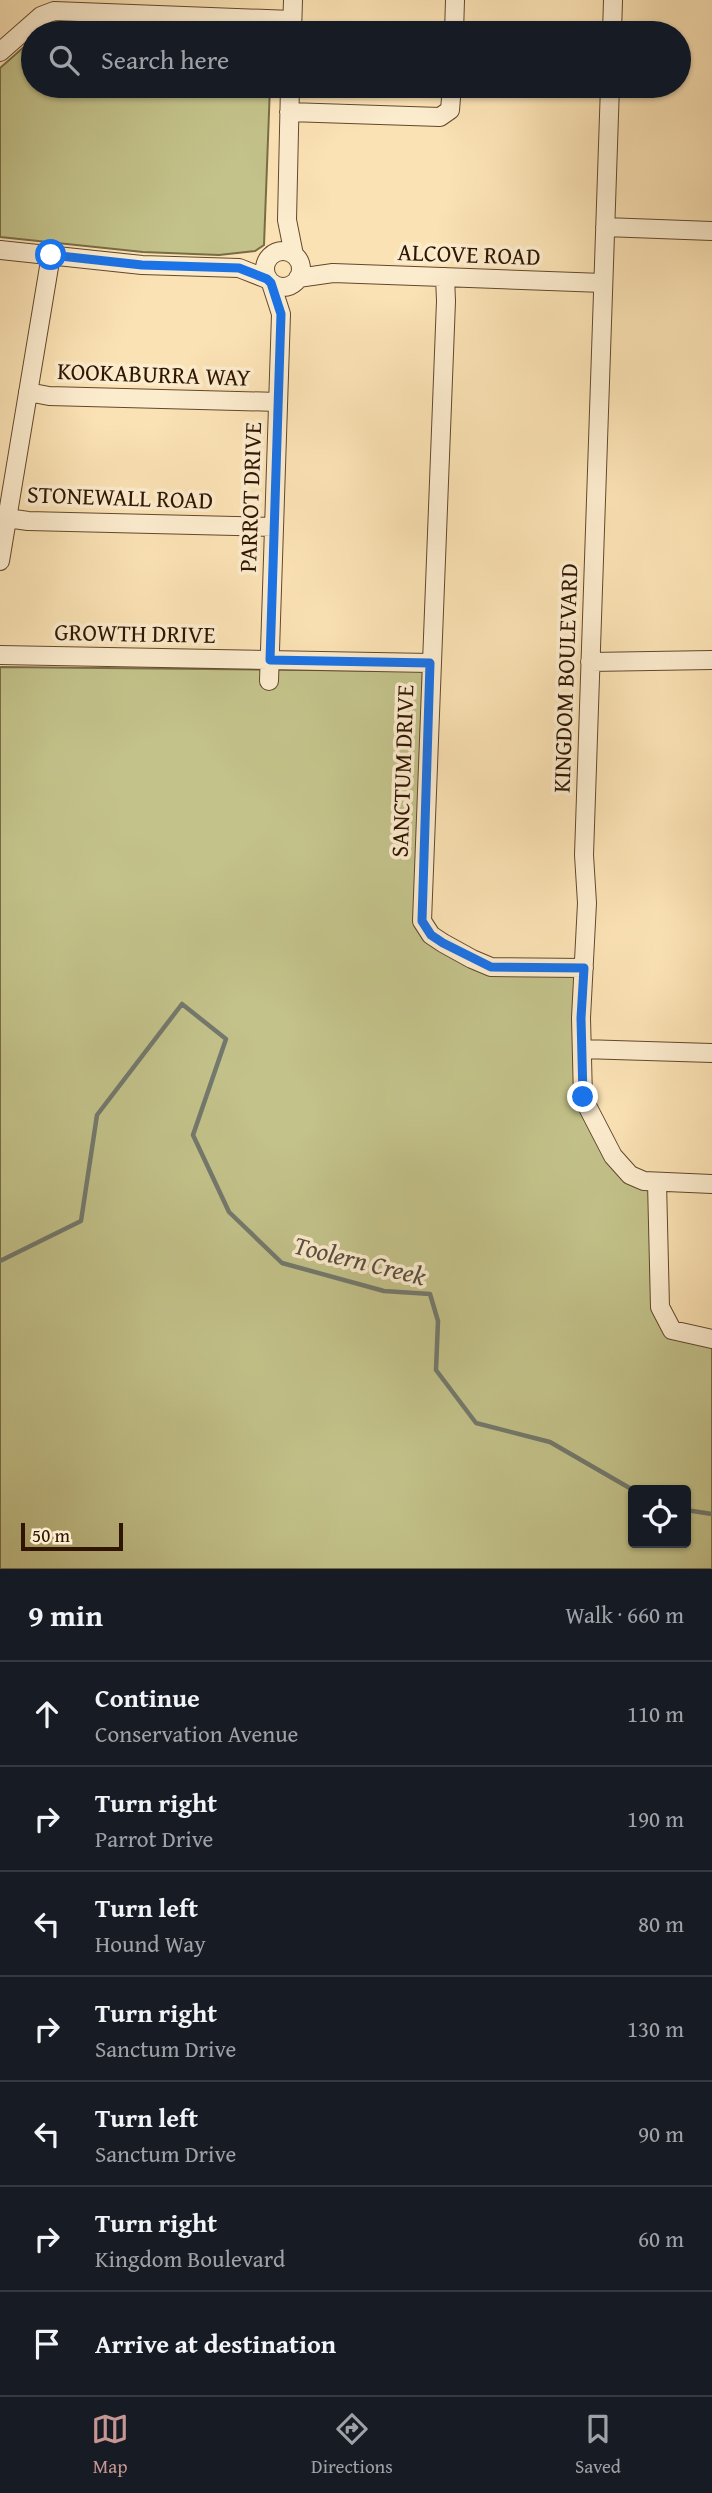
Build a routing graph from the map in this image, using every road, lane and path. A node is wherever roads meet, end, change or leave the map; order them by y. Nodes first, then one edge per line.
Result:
1 (293, 0) edge
2 (455, 0) edge
3 (613, 0) edge
4 (35, 21) edge
5 (203, 21) edge
6 (292, 21) edge
7 (454, 21) edge
8 (612, 21) edge
9 (21, 34) edge
10 (0, 52) edge
11 (290, 98) edge
12 (451, 98) edge
13 (610, 98) edge
14 (289, 112) junction
15 (287, 219) junction
16 (605, 227) junction
17 (712, 231) edge
18 (0, 250) edge
19 (51, 255) junction
20 (270, 256) junction
21 (296, 257) junction
22 (239, 268) junction
23 (333, 273) junction
24 (445, 277) junction
25 (269, 281) junction
26 (295, 281) junction
27 (603, 284) junction
28 (281, 314) junction
29 (28, 393) junction
30 (278, 402) junction
31 (7, 517) junction
32 (274, 527) junction
33 (0, 561) edge
34 (0, 654) edge
35 (270, 660) junction
36 (712, 660) edge
37 (590, 662) junction
38 (430, 663) junction
39 (269, 681) dead end
40 (584, 968) junction
41 (582, 1049) junction
42 (712, 1053) edge
43 (657, 1182) junction
44 (712, 1184) edge
45 (712, 1339) edge

1 - 6 street
2 - 7 street
3 - 8 street
4 - 5 street
9 - 10 street
11 - 14 street
12 - 14 street
13 - 16 street, KINGDOM BOULEVARD
14 - 15 street
15 - 20 street
15 - 21 street
16 - 17 street
16 - 27 street, KINGDOM BOULEVARD
18 - 19 street
19 - 22 street
19 - 29 street
20 - 21 street
20 - 22 street
20 - 25 street
21 - 23 street, ALCOVE ROAD
21 - 26 street
22 - 25 street
23 - 24 street, ALCOVE ROAD
23 - 26 street, ALCOVE ROAD
24 - 27 street, ALCOVE ROAD
24 - 38 street, SANCTUM DRIVE
25 - 26 street
25 - 28 street, PARROT DRIVE
26 - 28 street, PARROT DRIVE
27 - 37 street, KINGDOM BOULEVARD
28 - 30 street, PARROT DRIVE
29 - 30 street, KOOKABURRA WAY
29 - 31 street
30 - 32 street, PARROT DRIVE
31 - 32 street, STONEWALL ROAD
31 - 33 street
32 - 35 street, PARROT DRIVE
34 - 35 street, GROWTH DRIVE
35 - 38 street, GROWTH DRIVE
35 - 39 street, PARROT DRIVE
36 - 37 street
37 - 40 street, KINGDOM BOULEVARD
38 - 40 street, SANCTUM DRIVE
40 - 41 street, KINGDOM BOULEVARD
41 - 42 street
41 - 43 street, KINGDOM BOULEVARD
43 - 44 street, KINGDOM BOULEVARD
43 - 45 street

